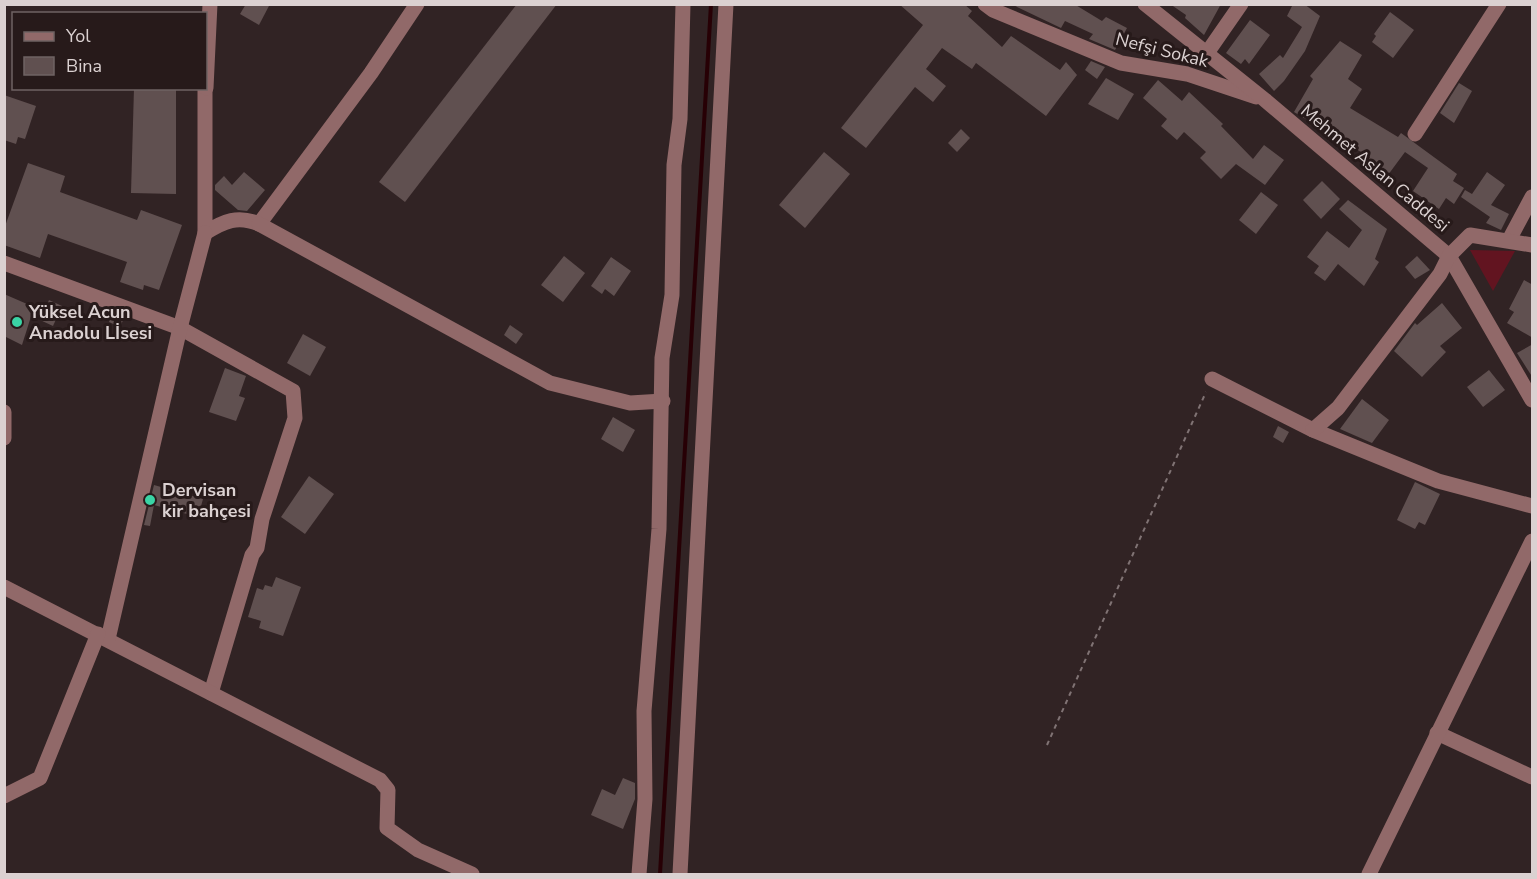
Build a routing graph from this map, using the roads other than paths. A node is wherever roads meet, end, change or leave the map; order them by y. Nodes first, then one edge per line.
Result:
1 (210, 4) edge
2 (417, 4) edge
3 (683, 4) edge
4 (726, 4) edge
5 (985, 4) edge
6 (1145, 4) edge
7 (1241, 4) edge
8 (1499, 4) edge
9 (1207, 53) junction
10 (207, 67) edge
11 (206, 90) edge
12 (1265, 100) junction
13 (1415, 134) dead end
14 (1533, 196) edge
15 (259, 224) junction
16 (206, 234) junction
17 (1509, 240) junction
18 (1533, 245) edge
19 (1449, 256) junction
20 (4, 263) edge
21 (180, 328) junction
22 (1212, 379) road end
23 (1533, 400) edge
24 (663, 401) junction
25 (4, 412) edge
26 (1313, 430) junction
27 (4, 438) edge
28 (1533, 506) edge
29 (1533, 542) edge
30 (4, 587) edge
31 (103, 636) junction
32 (212, 693) junction
33 (1437, 733) junction
34 (1533, 777) edge
35 (4, 796) edge
36 (472, 874) edge
37 (639, 874) edge
38 (680, 874) edge
39 (1369, 874) edge

1 - 10 street
2 - 15 street
3 - 24 street
4 - 38 street
5 - 12 street, Nefşi Sokak
6 - 9 street, Mehmet Aslan Caddesi
7 - 9 street
8 - 13 street
9 - 12 street, Mehmet Aslan Caddesi
11 - 16 street
12 - 19 street, Mehmet Aslan Caddesi
14 - 17 street
15 - 16 street
15 - 24 street
16 - 21 street
17 - 18 street
17 - 19 street
19 - 23 street, Mehmet Aslan Caddesi
19 - 26 street
20 - 21 street
21 - 31 street
21 - 32 street
22 - 26 street
24 - 37 street
25 - 27 street
26 - 28 street
29 - 33 street
30 - 31 street
31 - 32 street
31 - 35 street
32 - 36 street
33 - 34 street
33 - 39 street

